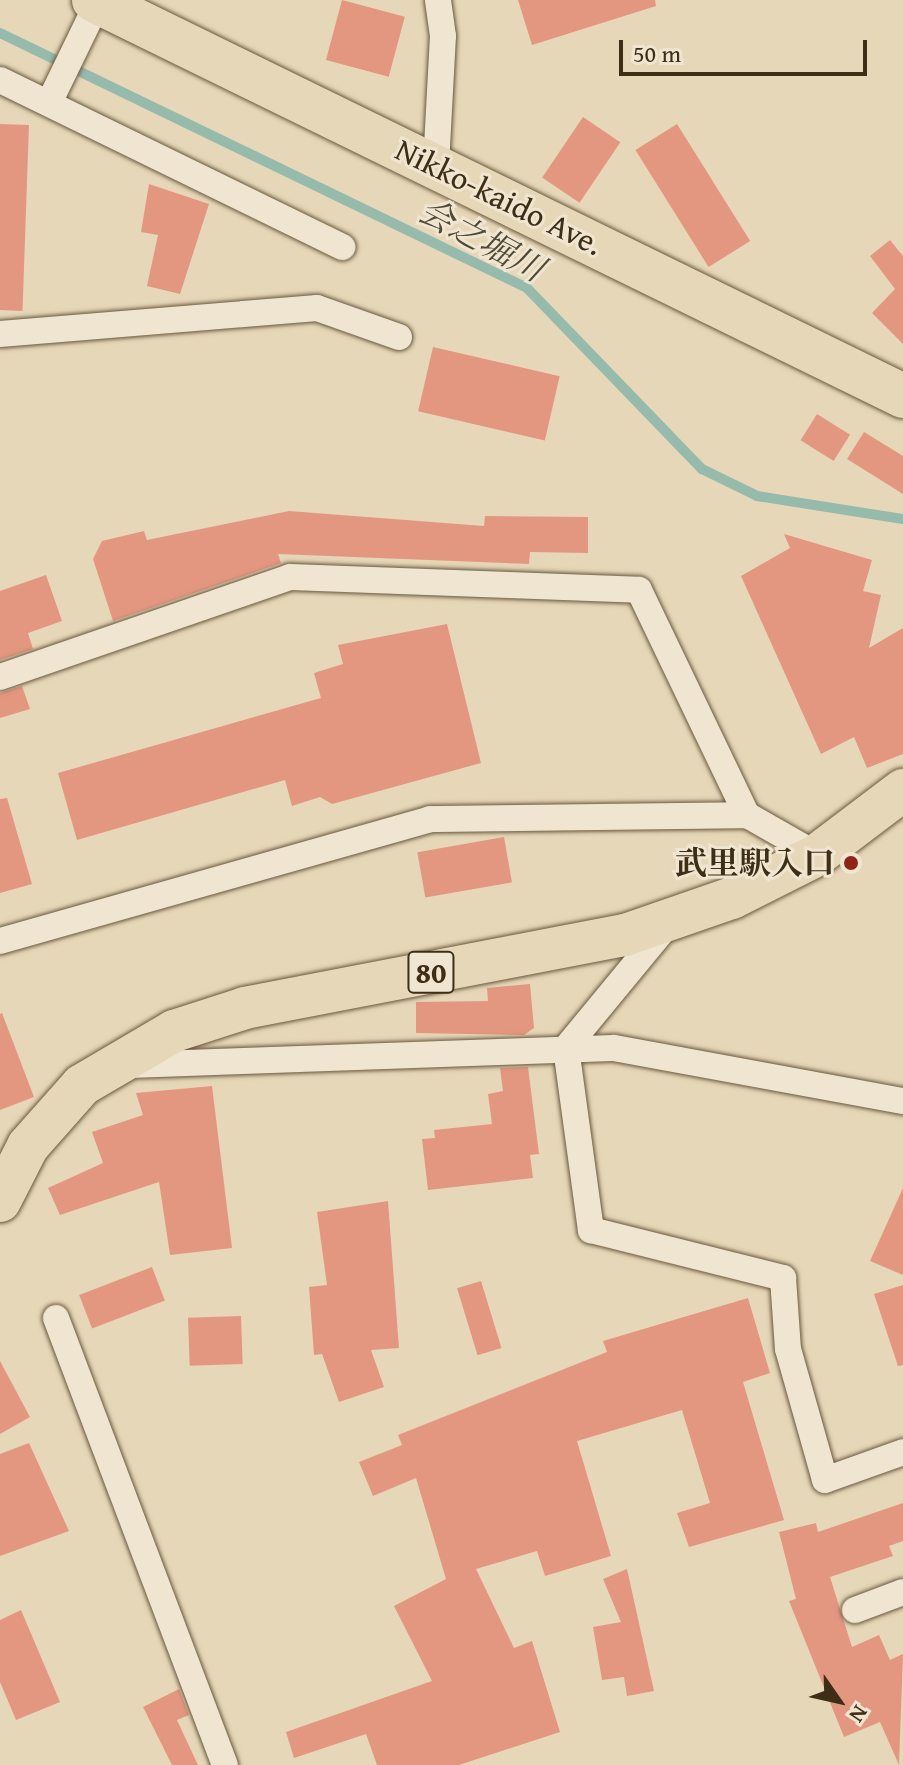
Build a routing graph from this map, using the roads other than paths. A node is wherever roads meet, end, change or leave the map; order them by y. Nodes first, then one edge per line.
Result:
1 (438, 0) edge
2 (91, 13) edge
3 (0, 80) edge
4 (52, 98) junction
5 (436, 165) junction
6 (343, 247) dead end
7 (0, 334) edge
8 (399, 337) dead end
9 (903, 396) edge
10 (0, 677) edge
11 (903, 790) edge
12 (747, 815) junction
13 (817, 855) junction
14 (673, 918) junction
15 (0, 941) edge
16 (566, 1048) junction
17 (110, 1065) junction
18 (903, 1101) edge
19 (0, 1201) edge
20 (56, 1318) dead end
21 (903, 1452) edge
22 (903, 1592) edge
23 (855, 1610) dead end
24 (225, 1765) edge

1 - 5 street
2 - 4 street
2 - 5 highway, Nikko-kaido Ave.
3 - 4 street
4 - 6 street
5 - 9 highway, Nikko-kaido Ave.
7 - 8 street
10 - 12 street
11 - 13 main road, 80
12 - 13 street
12 - 15 street
13 - 14 main road, 80
14 - 16 street
14 - 17 main road, 80
16 - 17 street
16 - 18 street
16 - 21 street
17 - 19 main road, 80
20 - 24 street
22 - 23 street

